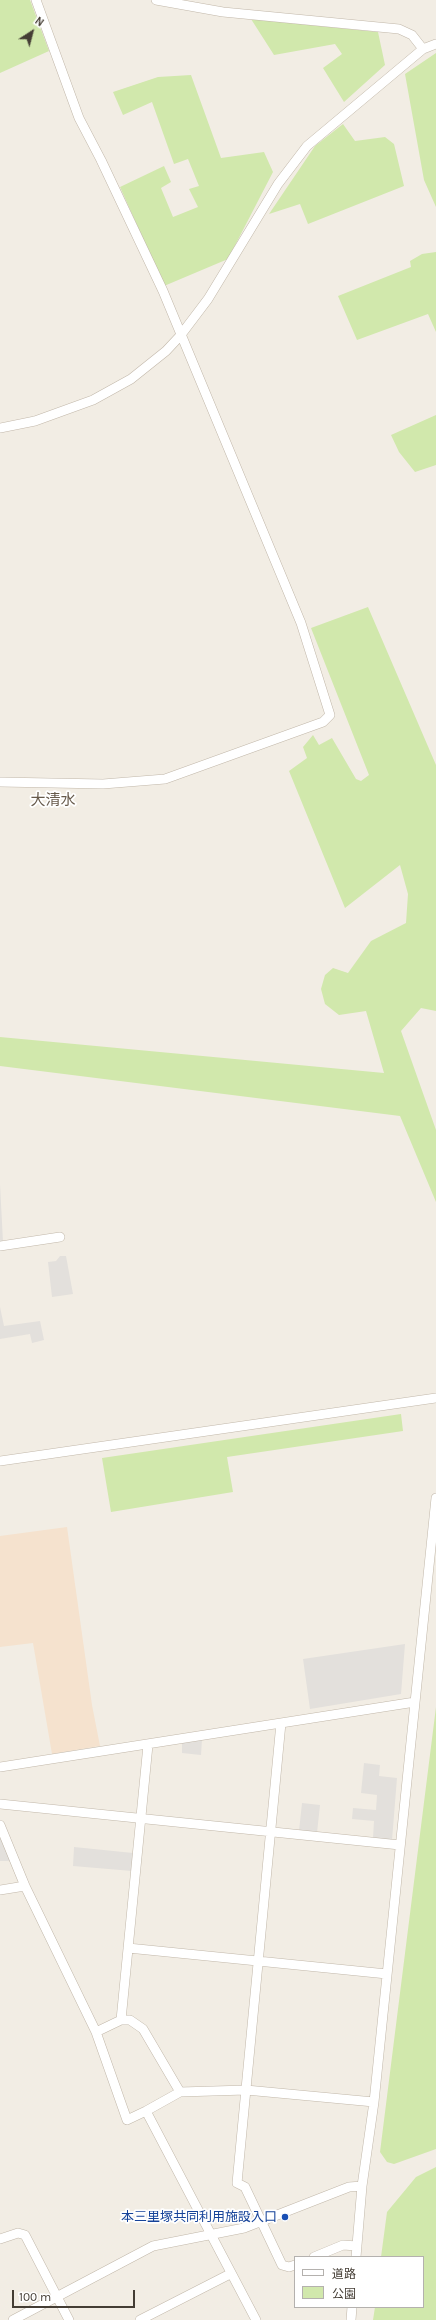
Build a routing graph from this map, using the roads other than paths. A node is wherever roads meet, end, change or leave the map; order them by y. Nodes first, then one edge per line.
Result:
1 (36, 0) edge
2 (156, 0) edge
3 (436, 44) edge
4 (423, 49) junction
5 (180, 336) junction
6 (0, 428) edge
7 (0, 782) edge
8 (60, 1237) dead end
9 (0, 1246) edge
10 (436, 1398) edge
11 (0, 1461) edge
12 (436, 1498) edge
13 (416, 1702) junction
14 (281, 1724) junction
15 (148, 1745) junction
16 (0, 1767) edge
17 (0, 1804) edge
18 (141, 1818) junction
19 (0, 1825) edge
20 (271, 1832) junction
21 (400, 1845) junction
22 (25, 1886) junction
23 (0, 1890) edge
24 (128, 1948) junction
25 (258, 1961) junction
26 (386, 1974) junction
27 (121, 2020) junction
28 (96, 2032) junction
29 (246, 2090) junction
30 (180, 2092) junction
31 (374, 2102) junction
32 (146, 2111) junction
33 (362, 2186) junction
34 (262, 2222) junction
35 (211, 2234) junction
36 (0, 2239) edge
37 (357, 2246) junction
38 (317, 2256) edge
39 (356, 2256) edge
40 (294, 2265) edge
41 (230, 2274) junction
42 (58, 2297) junction
43 (352, 2308) edge
44 (13, 2320) edge
45 (69, 2320) edge
46 (140, 2320) edge
47 (256, 2320) edge
48 (351, 2320) edge

1 - 5 street
2 - 4 street
3 - 4 street
4 - 5 street
5 - 6 street
5 - 7 street
8 - 9 street
10 - 11 street
12 - 13 street
13 - 14 street
13 - 21 street
14 - 15 street
14 - 20 street
15 - 16 street
15 - 18 street
17 - 18 street
18 - 20 street
18 - 24 street
19 - 22 street
20 - 21 street
20 - 25 street
21 - 26 street
22 - 23 street
22 - 28 street
24 - 25 street
24 - 27 street
25 - 26 street
25 - 29 street
26 - 31 street
27 - 28 street
27 - 30 street
28 - 32 street
29 - 30 street
29 - 31 street
29 - 34 street
30 - 32 street
31 - 33 street
32 - 35 street
33 - 34 street
33 - 37 street
34 - 35 street
34 - 40 street
35 - 41 street
35 - 42 street
36 - 42 street
37 - 38 street
37 - 39 street
41 - 46 street
41 - 47 street
42 - 44 street
42 - 45 street
43 - 48 street

